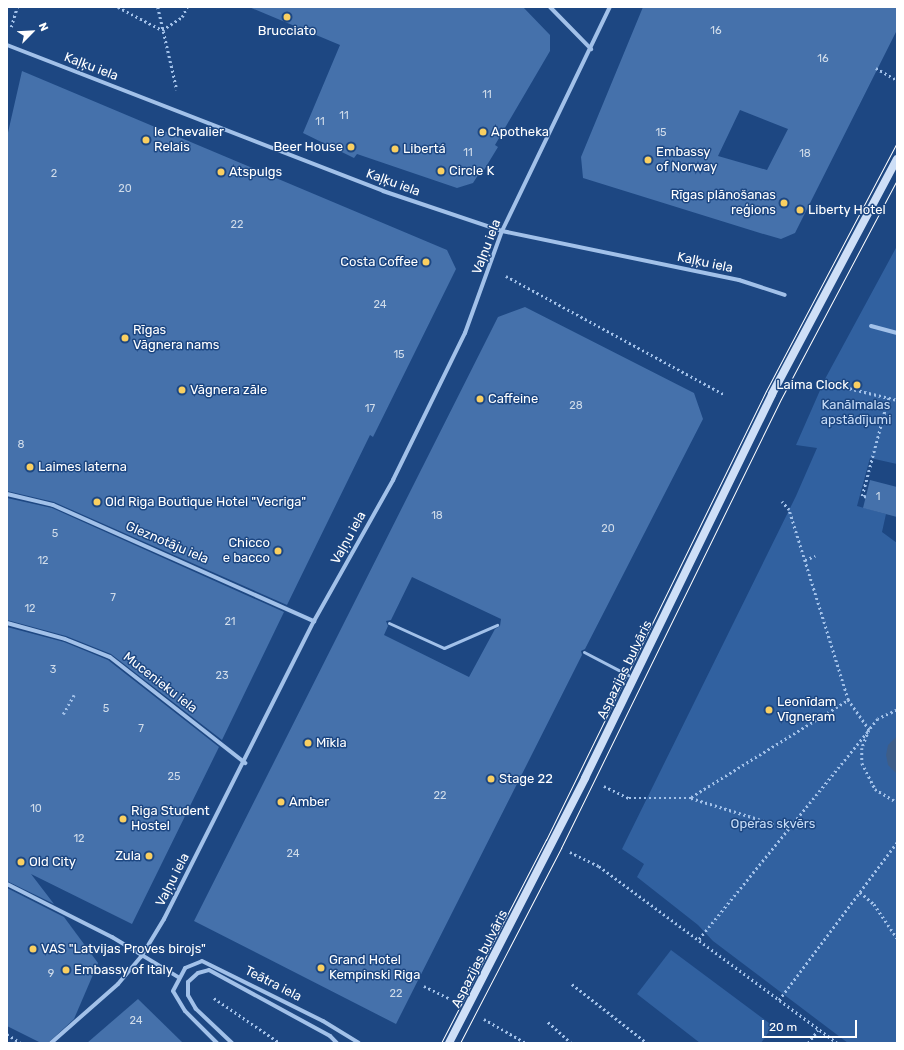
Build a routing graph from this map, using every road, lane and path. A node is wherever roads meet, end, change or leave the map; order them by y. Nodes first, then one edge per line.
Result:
1 (17, 7) edge
2 (118, 7) edge
3 (158, 7) edge
4 (187, 7) edge
5 (550, 7) edge
6 (610, 7) edge
7 (162, 30) junction
8 (9, 34) dead end
9 (7, 45) edge
10 (591, 49) junction
11 (876, 68) dead end
12 (897, 80) edge
13 (178, 112) junction
14 (897, 158) edge
15 (502, 231) junction
16 (489, 267) junction
17 (785, 295) dead end
18 (871, 326) dead end
19 (897, 333) edge
20 (840, 386) dead end
21 (725, 395) dead end
22 (888, 398) junction
23 (897, 400) edge
24 (7, 494) edge
25 (866, 497) dead end
26 (782, 502) dead end
27 (815, 556) dead end
28 (805, 560) junction
29 (314, 621) junction
30 (7, 623) edge
31 (389, 623) dead end
32 (497, 626) dead end
33 (584, 652) dead end
34 (628, 675) dead end
35 (74, 695) dead end
36 (848, 700) junction
37 (897, 710) edge
38 (63, 714) dead end
39 (869, 730) junction
40 (245, 762) junction
41 (585, 778) junction
42 (691, 798) junction
43 (897, 802) edge
44 (786, 828) junction
45 (897, 842) edge
46 (589, 861) dead end
47 (7, 884) edge
48 (860, 892) junction
49 (897, 938) edge
50 (699, 939) junction
51 (141, 957) junction
52 (178, 977) junction
53 (188, 982) junction
54 (572, 984) dead end
55 (424, 986) dead end
56 (433, 990) dead end
57 (779, 1000) junction
58 (483, 1018) dead end
59 (548, 1022) dead end
60 (818, 1030) junction
61 (7, 1034) edge
62 (21, 1043) edge
63 (51, 1043) edge
64 (217, 1043) edge
65 (232, 1043) edge
66 (280, 1043) edge
67 (337, 1043) edge
68 (359, 1043) edge
69 (449, 1043) edge
70 (526, 1043) edge
71 (571, 1043) edge
72 (647, 1043) edge
73 (808, 1043) edge
74 (837, 1043) edge

1 - 8 path
2 - 7 path
3 - 7 path
4 - 7 path
5 - 10 street
6 - 10 street, Vaļņu iela
7 - 13 path
9 - 13 street, Kaļķu iela
10 - 15 street, Vaļņu iela
11 - 12 path
13 - 15 street, Kaļķu iela
14 - 41 street, Aspazijas bulvāris
15 - 16 street, Vaļņu iela
15 - 17 street, Kaļķu iela
16 - 21 path
16 - 29 street, Vaļņu iela
18 - 19 street
20 - 22 path
22 - 23 path
22 - 25 path
24 - 29 street, Gleznotāju iela
26 - 28 path
27 - 28 path
28 - 36 path
29 - 40 street, Vaļņu iela
30 - 40 street, Mucenieku iela
31 - 32 lane
33 - 34 lane
35 - 38 path
36 - 39 path
36 - 42 path
37 - 39 path
39 - 43 path
39 - 44 path
40 - 51 street, Vaļņu iela
41 - 42 path
41 - 69 street, Aspazijas bulvāris
42 - 44 path
44 - 50 path
45 - 48 path
46 - 50 path
47 - 51 street
48 - 49 path
48 - 57 path
50 - 57 path
51 - 52 street
51 - 63 street, Vaļņu iela
52 - 64 street
52 - 68 street, Teātra iela
53 - 65 street
53 - 66 path
53 - 67 street
54 - 72 path
55 - 56 path
57 - 60 path
58 - 70 path
59 - 71 path
60 - 73 path
60 - 74 path
61 - 62 path

